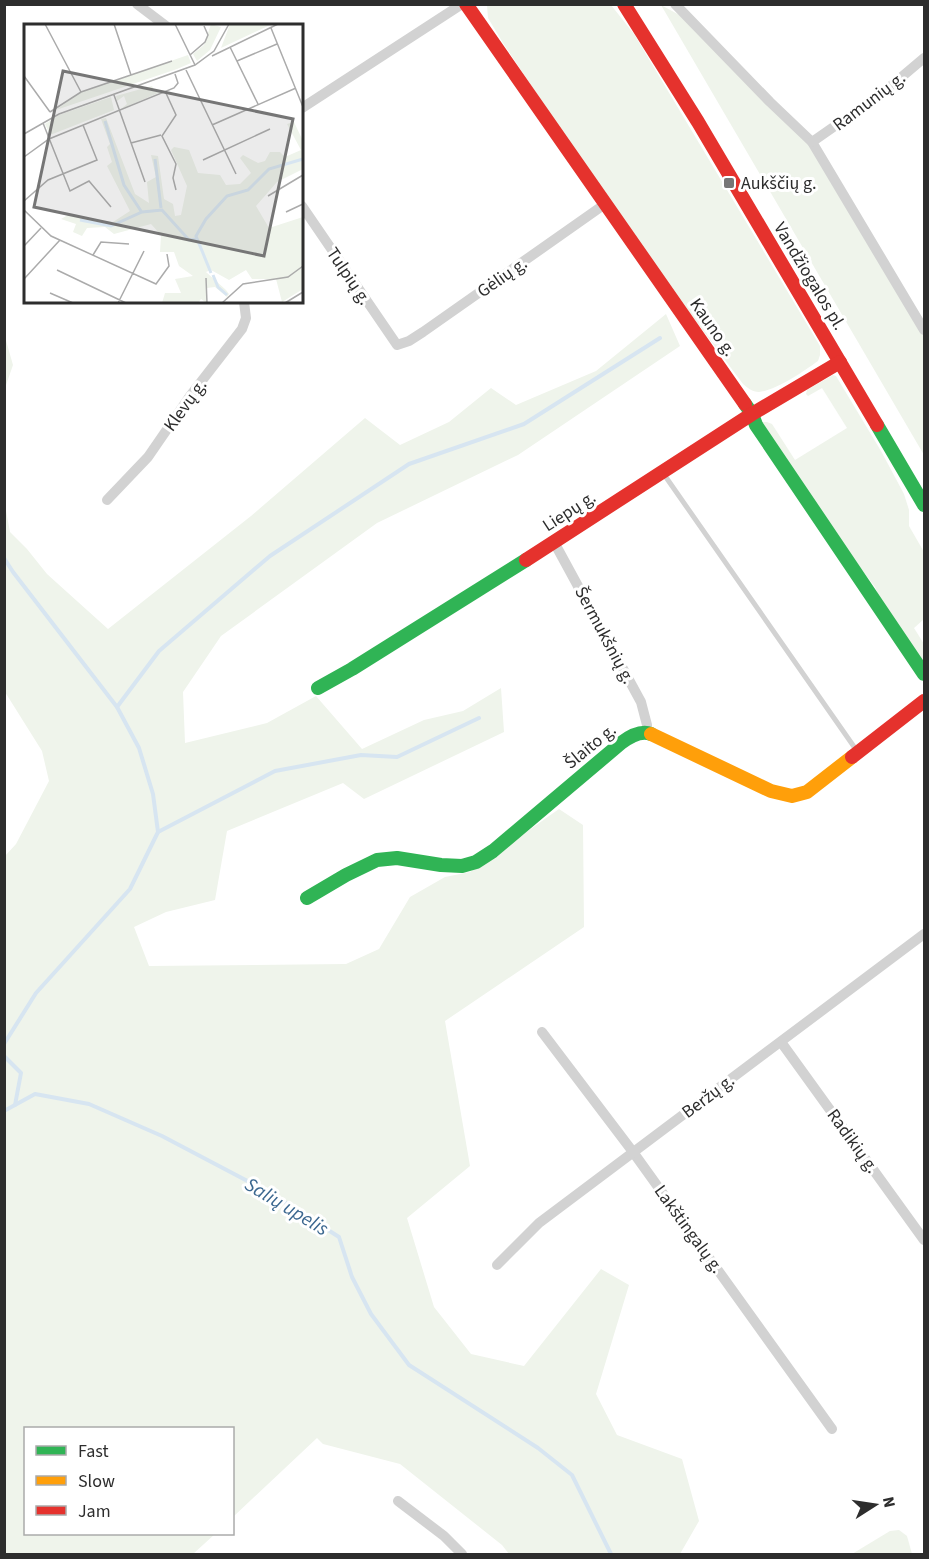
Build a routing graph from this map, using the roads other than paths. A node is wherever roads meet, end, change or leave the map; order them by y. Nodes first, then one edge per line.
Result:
1 (137, 4) edge
2 (464, 4) edge
3 (624, 4) edge
4 (675, 4) edge
5 (163, 24) edge
6 (924, 58) edge
7 (303, 107) edge
8 (812, 142) junction
9 (605, 204) junction
10 (303, 207) edge
11 (244, 303) edge
12 (924, 330) edge
13 (397, 345) joint
14 (840, 362) junction
15 (752, 414) junction
16 (662, 472) junction
17 (107, 500) dead end
18 (924, 506) edge
19 (554, 542) junction
20 (924, 674) edge
21 (318, 688) dead end
22 (924, 701) edge
23 (647, 732) junction
24 (858, 753) junction
25 (307, 898) dead end
26 (924, 934) edge
27 (542, 1032) dead end
28 (781, 1042) junction
29 (633, 1152) junction
30 (924, 1240) edge
31 (496, 1265) dead end
32 (832, 1429) dead end
33 (398, 1501) dead end
34 (462, 1554) edge

1 - 5 street
2 - 7 street
2 - 9 street, Kauno g.
3 - 14 street, Vandžiogalos pl.
4 - 8 street
6 - 8 street, Ramunių g.
8 - 12 street
9 - 13 street, Gėlių g.
9 - 15 street, Kauno g.
10 - 13 street, Tulpių g.
11 - 17 street, Klevų g.
14 - 15 street, Liepų g.
14 - 18 street, Vandžiogalos pl.
15 - 16 street, Liepų g.
15 - 20 street, Kauno g.
16 - 19 street, Liepų g.
16 - 24 lane
19 - 21 street, Liepų g.
19 - 23 street, Šermukšnių g.
22 - 24 street, Šlaito g.
23 - 24 street, Šlaito g.
23 - 25 street, Šlaito g.
26 - 28 street, Beržų g.
27 - 29 street, Lakštingalų g.
28 - 29 street, Beržų g.
28 - 30 street, Radikių g.
29 - 31 street, Beržų g.
29 - 32 street, Lakštingalų g.
33 - 34 street

